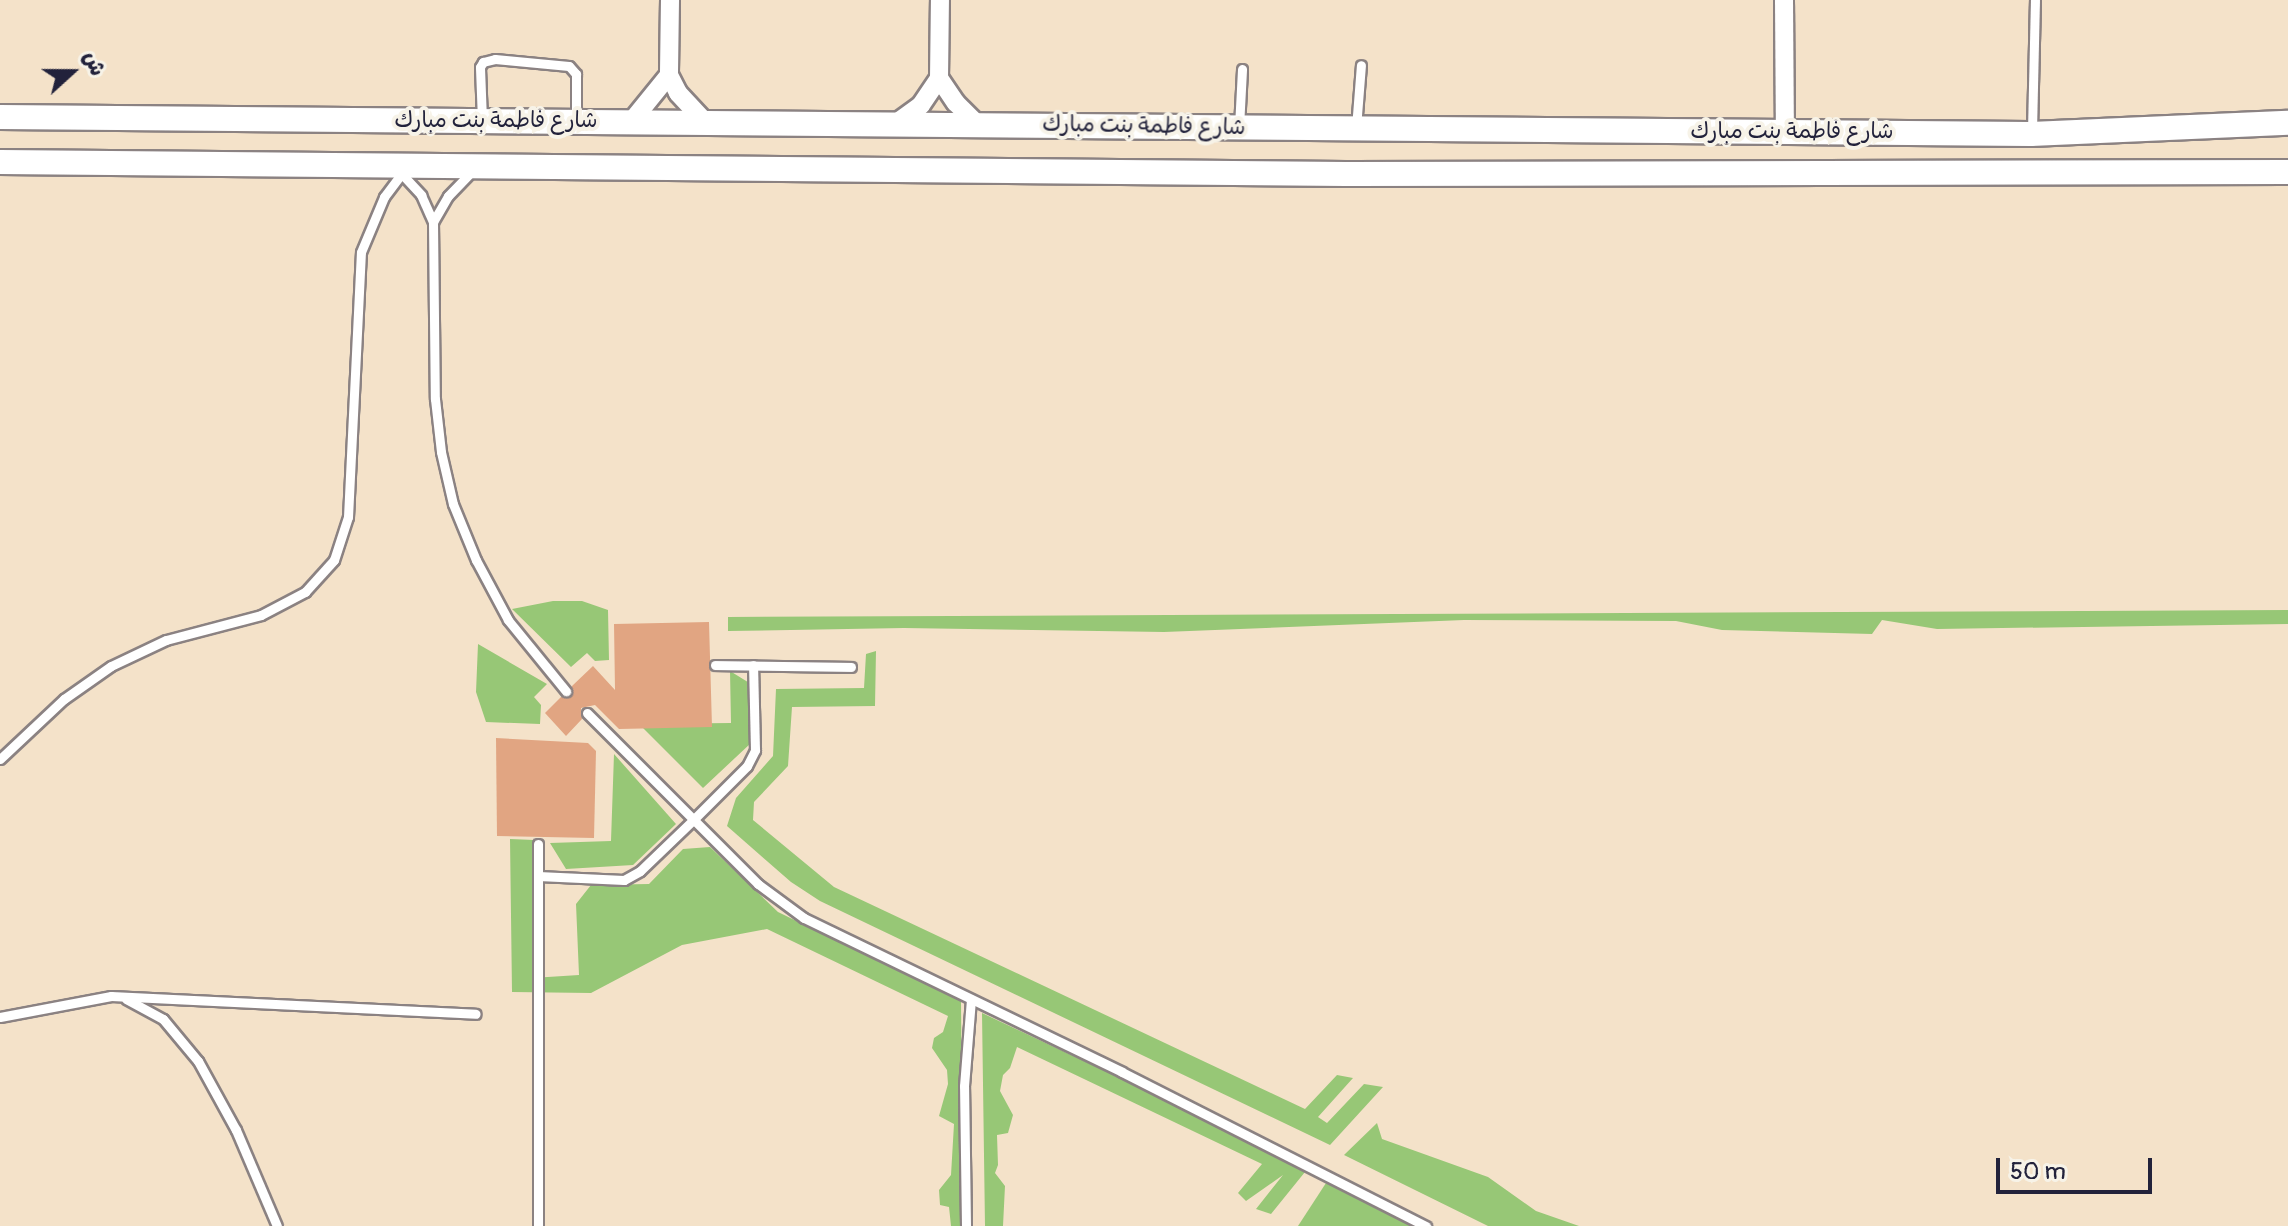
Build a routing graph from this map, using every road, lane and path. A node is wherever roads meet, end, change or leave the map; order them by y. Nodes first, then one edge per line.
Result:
1 (670, 0) edge
2 (940, 0) edge
3 (1784, 0) edge
4 (2035, 0) edge
5 (1361, 65) dead end
6 (1242, 69) dead end
7 (669, 75) junction
8 (939, 78) junction
9 (0, 117) edge
10 (482, 120) junction
11 (576, 121) junction
12 (631, 122) junction
13 (705, 122) junction
14 (2288, 123) edge
15 (895, 124) junction
16 (978, 125) junction
17 (1239, 127) junction
18 (1356, 128) junction
19 (1785, 132) junction
20 (2031, 134) junction
21 (0, 162) edge
22 (481, 164) junction
23 (396, 169) junction
24 (2288, 172) edge
25 (433, 222) junction
26 (715, 665) dead end
27 (753, 665) junction
28 (851, 667) dead end
29 (566, 691) dead end
30 (587, 713) dead end
31 (0, 759) edge
32 (693, 820) junction
33 (538, 844) dead end
34 (538, 876) junction
35 (111, 996) junction
36 (971, 999) junction
37 (476, 1014) dead end
38 (0, 1017) edge
39 (277, 1226) edge
40 (538, 1226) edge
41 (966, 1226) edge
42 (1426, 1226) edge

1 - 7 street
2 - 8 street
3 - 19 street
4 - 20 lane
5 - 18 lane
6 - 17 lane
7 - 12 street
7 - 13 street
8 - 15 street
8 - 16 street
9 - 10 street, شارع فاطمة بنت مبارك
10 - 11 street, شارع فاطمة بنت مبارك
10 - 11 lane
11 - 12 street, شارع فاطمة بنت مبارك
12 - 13 street, شارع فاطمة بنت مبارك
13 - 15 street, شارع فاطمة بنت مبارك
14 - 20 street, شارع فاطمة بنت مبارك
15 - 16 street, شارع فاطمة بنت مبارك
16 - 17 street, شارع فاطمة بنت مبارك
17 - 18 street, شارع فاطمة بنت مبارك
18 - 19 street, شارع فاطمة بنت مبارك
19 - 20 street, شارع فاطمة بنت مبارك
21 - 23 street, شارع فاطمة بنت مبارك
22 - 23 street, شارع فاطمة بنت مبارك
22 - 24 street, شارع فاطمة بنت مبارك
22 - 25 lane
23 - 25 lane
23 - 31 lane
25 - 29 lane
26 - 27 lane
27 - 28 lane
27 - 32 lane
30 - 32 lane
32 - 34 lane
32 - 36 lane
33 - 34 lane
34 - 40 lane
35 - 37 lane
35 - 38 lane
35 - 39 lane
36 - 41 lane
36 - 42 lane

